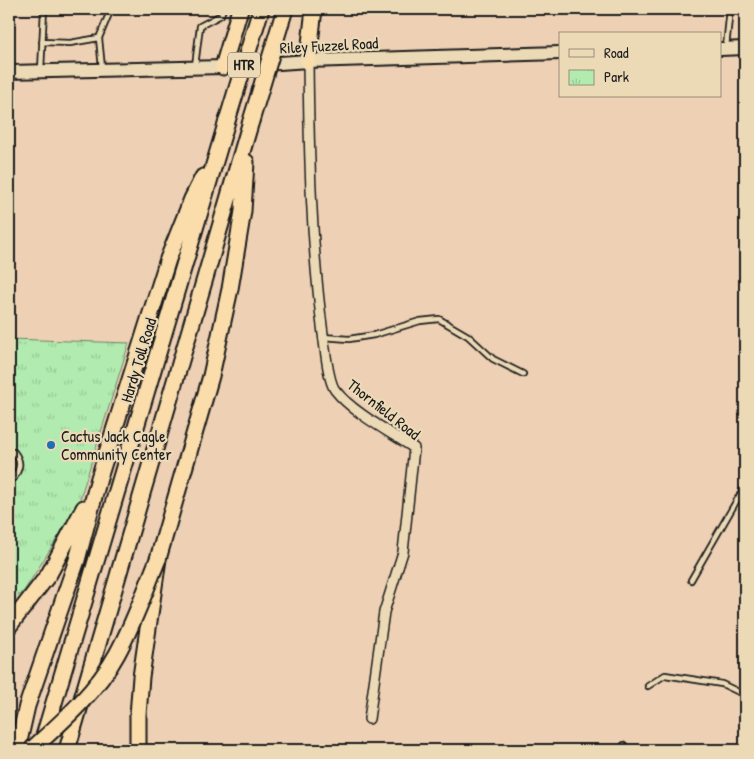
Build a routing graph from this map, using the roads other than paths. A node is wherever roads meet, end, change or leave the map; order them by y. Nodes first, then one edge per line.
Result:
1 (44, 9) edge
2 (111, 9) edge
3 (223, 9) edge
4 (240, 9) edge
5 (261, 9) edge
6 (285, 9) edge
7 (314, 9) edge
8 (730, 9) edge
9 (99, 38) junction
10 (42, 42) junction
11 (745, 48) edge
12 (723, 49) edge
13 (559, 53) edge
14 (308, 61) junction
15 (102, 68) junction
16 (195, 68) junction
17 (223, 68) junction
18 (40, 71) junction
19 (9, 72) edge
20 (249, 128) junction
21 (219, 147) junction
22 (324, 337) junction
23 (522, 374) dead end
24 (9, 452) edge
25 (9, 476) edge
26 (100, 478) junction
27 (745, 486) edge
28 (158, 559) junction
29 (690, 580) dead end
30 (9, 626) edge
31 (648, 686) dead end
32 (745, 695) edge
33 (369, 718) dead end
34 (17, 750) edge
35 (31, 750) edge
36 (40, 750) edge
37 (66, 750) edge
38 (138, 750) edge

1 - 10 lane
2 - 9 lane
3 - 16 lane
4 - 17 highway
5 - 21 highway, Hardy Toll Road / HTR, bridge
6 - 20 highway, HTR, bridge
7 - 14 highway
8 - 12 lane
9 - 10 lane
9 - 15 lane
10 - 18 lane
11 - 12 main road
13 - 14 main road, Riley Fuzzel Road
14 - 17 main road, Riley Fuzzel Road
14 - 22 street, Thornfield Road
15 - 16 main road, Riley Fuzzel Road
15 - 18 main road, Riley Fuzzel Road
16 - 17 main road, Riley Fuzzel Road
18 - 19 main road, Riley Fuzzel Road
20 - 28 highway
20 - 37 highway, HTR
21 - 26 highway
21 - 36 highway, Hardy Toll Road / HTR
22 - 23 lane
22 - 33 street, Thornfield Road
24 - 25 lane
26 - 30 highway
26 - 34 highway
27 - 29 lane
28 - 35 highway, bridge
28 - 38 highway, bridge
31 - 32 lane

